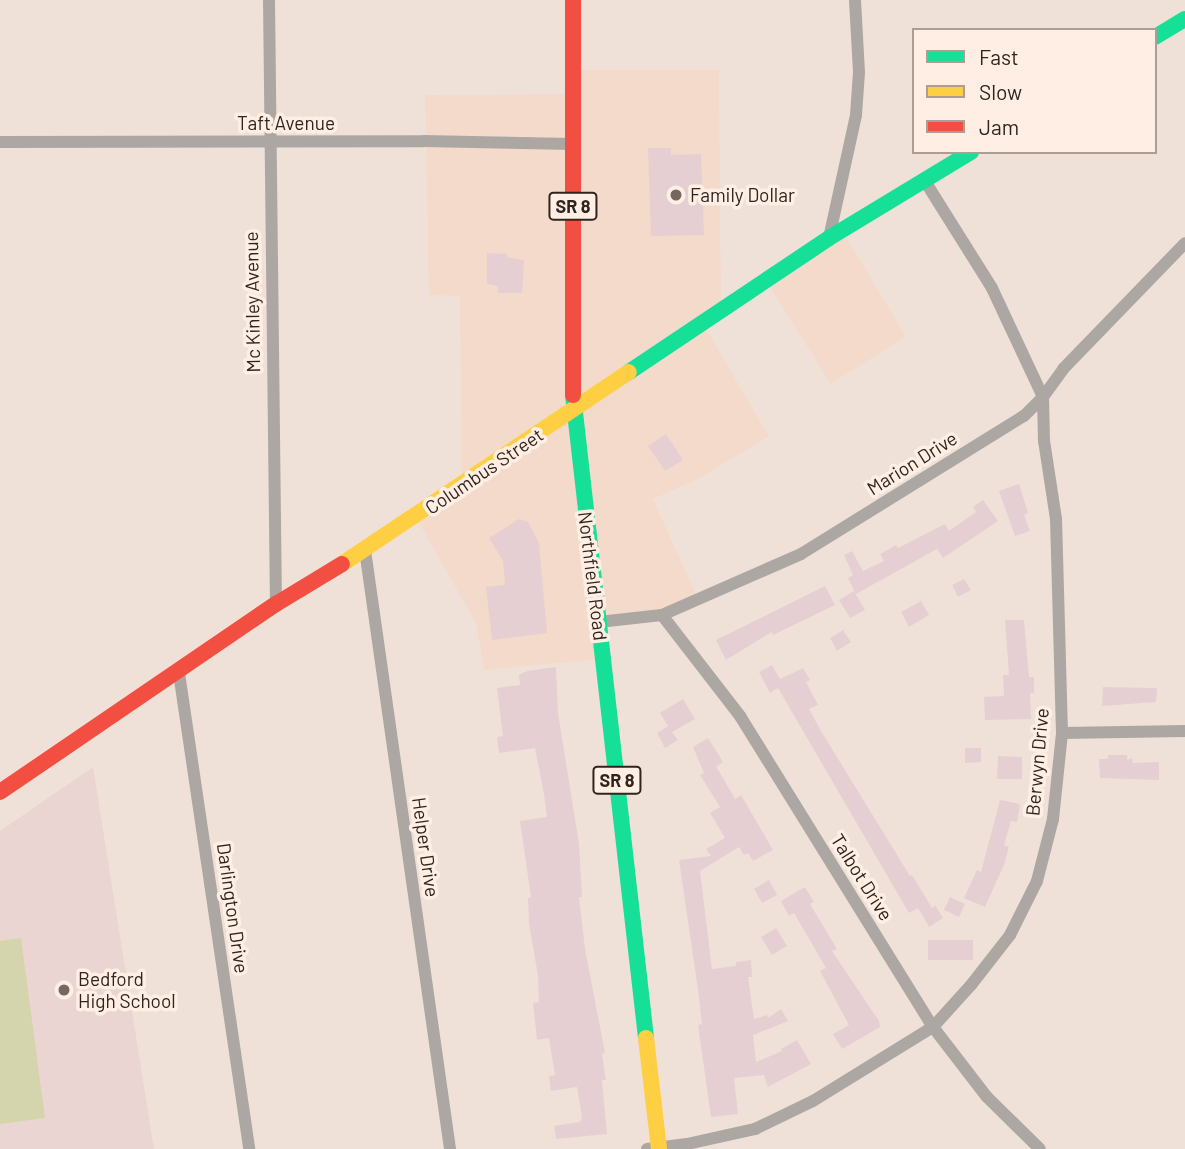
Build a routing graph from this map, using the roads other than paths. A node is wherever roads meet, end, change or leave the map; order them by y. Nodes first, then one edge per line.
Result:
1 (269, 0) edge
2 (573, 0) edge
3 (855, 0) edge
4 (1185, 19) edge
5 (1157, 36) edge
6 (0, 142) edge
7 (269, 142) junction
8 (573, 144) junction
9 (968, 154) edge
10 (925, 181) junction
11 (829, 239) junction
12 (1185, 243) edge
13 (1044, 397) junction
14 (573, 411) junction
15 (365, 550) junction
16 (276, 604) junction
17 (662, 615) junction
18 (599, 622) junction
19 (180, 673) junction
20 (1185, 731) edge
21 (1062, 733) junction
22 (0, 792) edge
23 (933, 1027) junction
24 (249, 1149) edge
25 (450, 1149) edge
26 (655, 1149) edge
27 (1040, 1149) edge

1 - 7 street, Mc Kinley Avenue
2 - 8 street, Northfield Road / SR 8
3 - 11 street
4 - 5 street
6 - 7 street, Taft Avenue
7 - 8 street, Taft Avenue
7 - 16 street, Mc Kinley Avenue
8 - 14 street, Northfield Road / SR 8
9 - 10 street, Columbus Street
10 - 11 street, Columbus Street
10 - 13 street, Berwyn Drive
11 - 14 street, Columbus Street
12 - 13 street, Marion Drive
13 - 17 street, Marion Drive
13 - 21 street, Berwyn Drive
14 - 15 street, Columbus Street
14 - 18 street, Northfield Road / SR 8
15 - 16 street, Columbus Street
15 - 25 street, Helper Drive
16 - 19 street, Columbus Street
17 - 18 street, Marion Drive
17 - 23 street, Talbot Drive
18 - 26 street, Northfield Road / SR 8
19 - 22 street, Columbus Street
19 - 24 street, Darlington Drive
20 - 21 street
21 - 23 street, Berwyn Drive
23 - 26 street, Berwyn Drive
23 - 27 street, Talbot Drive

